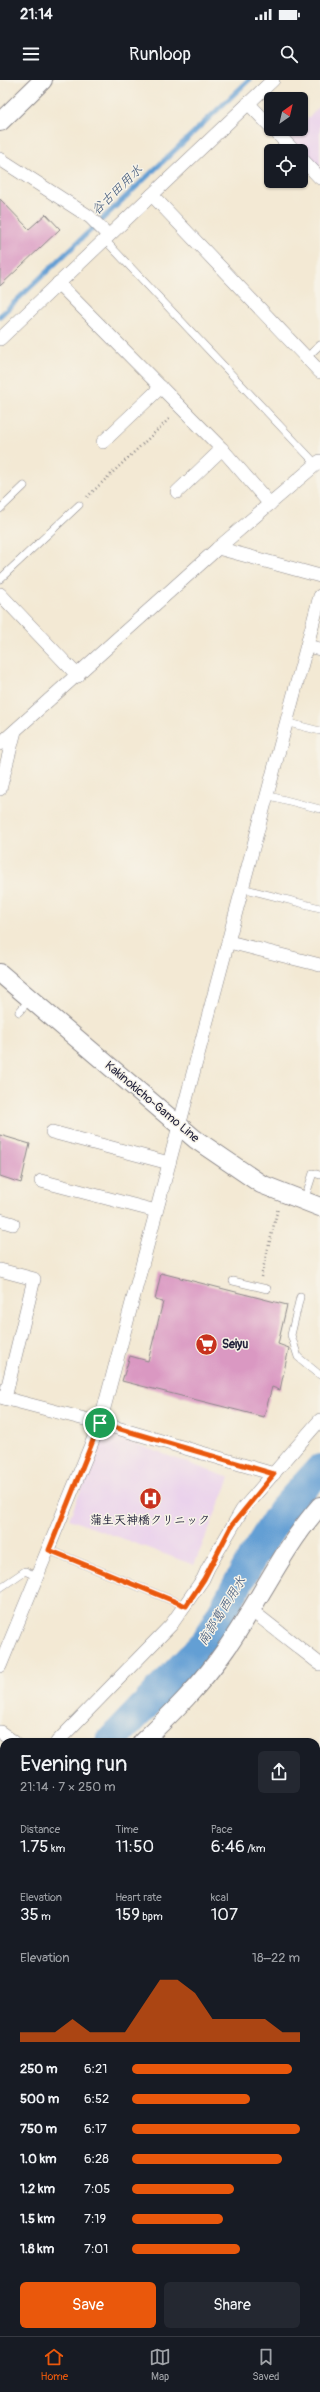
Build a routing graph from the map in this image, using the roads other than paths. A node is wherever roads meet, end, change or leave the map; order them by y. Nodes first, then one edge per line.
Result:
1 (43, 80) edge
2 (273, 80) edge
3 (248, 103) junction
4 (264, 120) edge
5 (0, 122) edge
6 (280, 136) edge
7 (287, 144) edge
8 (0, 159) edge
9 (308, 165) edge
10 (320, 178) edge
11 (152, 195) junction
12 (106, 237) junction
13 (58, 283) junction
14 (0, 339) edge
15 (320, 344) edge
16 (307, 357) junction
17 (320, 372) edge
18 (161, 387) junction
19 (103, 442) dead end
20 (222, 449) junction
21 (318, 462) edge
22 (24, 486) dead end
23 (177, 492) dead end
24 (270, 504) junction
25 (79, 505) road end
26 (0, 509) edge
27 (218, 548) junction
28 (320, 576) edge
29 (0, 579) edge
30 (0, 594) edge
31 (320, 596) edge
32 (307, 646) junction
33 (320, 649) edge
34 (78, 676) junction
35 (285, 722) junction
36 (15, 731) junction
37 (320, 731) edge
38 (0, 744) edge
39 (0, 788) edge
40 (266, 795) junction
41 (320, 809) edge
42 (242, 888) junction
43 (320, 908) edge
44 (229, 942) junction
45 (320, 965) edge
46 (0, 973) edge
47 (180, 1127) junction
48 (52, 1132) dead end
49 (169, 1163) junction
50 (320, 1175) edge
51 (41, 1181) dead end
52 (312, 1204) edge
53 (156, 1211) junction
54 (0, 1220) edge
55 (13, 1224) dead end
56 (0, 1270) edge
57 (233, 1281) dead end
58 (267, 1289) dead end
59 (300, 1298) dead end
60 (320, 1375) edge
61 (3, 1398) edge
62 (320, 1420) edge
63 (100, 1423) junction
64 (274, 1474) junction
65 (320, 1506) edge
66 (49, 1550) junction
67 (38, 1577) junction
68 (0, 1588) edge
69 (186, 1606) junction
70 (251, 1610) junction
71 (320, 1664) edge
72 (0, 1666) edge
73 (0, 1732) edge
74 (8, 1738) edge
75 (61, 1738) edge
76 (146, 1738) edge

1 - 5 main road
2 - 3 street
3 - 4 street
3 - 11 street
6 - 7 street
8 - 12 street
9 - 10 street
11 - 12 street
11 - 16 street
12 - 13 street
12 - 21 lane
13 - 14 street
13 - 18 street
15 - 16 lane
16 - 17 street
18 - 19 street
18 - 20 street
20 - 23 street
20 - 24 street
21 - 24 street
22 - 26 lane
24 - 27 street
25 - 29 lane
27 - 28 street
27 - 34 street
30 - 34 street
31 - 32 street
32 - 33 street
32 - 35 street
34 - 36 street
35 - 37 lane
35 - 40 street
36 - 38 street
36 - 39 street
40 - 41 lane
40 - 42 street
42 - 43 lane
42 - 44 street
44 - 45 street
44 - 47 street
46 - 47 main road, Kakinokicho-Gamo Line
47 - 49 street
47 - 52 main road, Kakinokicho-Gamo Line
48 - 49 street
49 - 53 street
50 - 52 lane
51 - 53 street
53 - 63 street
54 - 55 street
56 - 61 street
57 - 58 lane
59 - 60 lane
61 - 63 street
62 - 64 street
63 - 64 street
63 - 66 street
64 - 69 street
65 - 70 main road
66 - 67 street
66 - 69 lane
67 - 68 lane
67 - 72 street
69 - 75 street
70 - 71 street
70 - 76 main road
73 - 74 street

